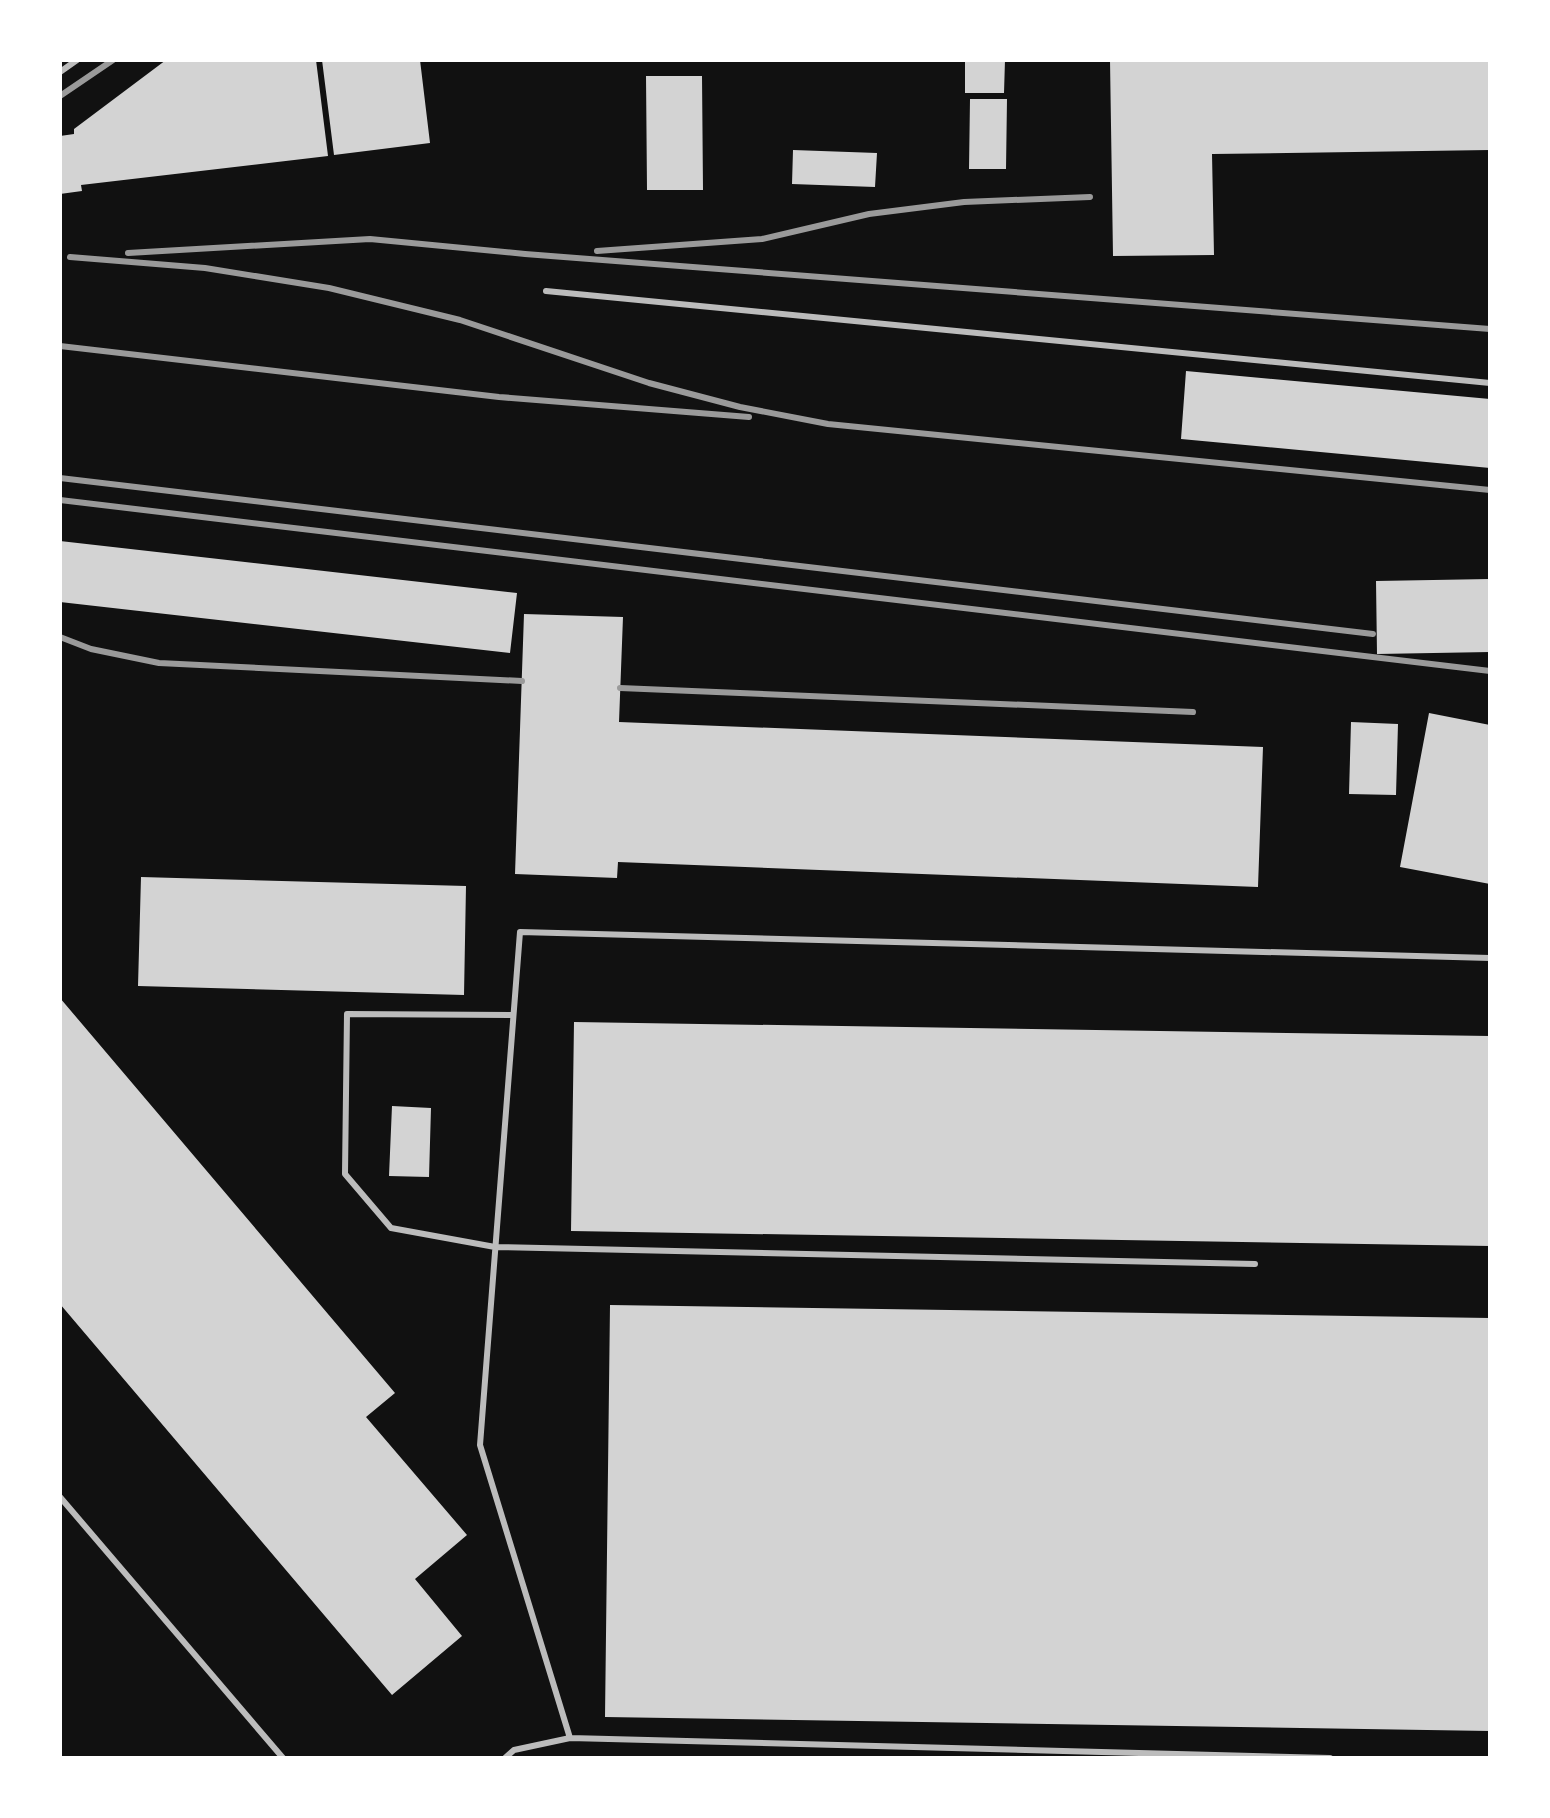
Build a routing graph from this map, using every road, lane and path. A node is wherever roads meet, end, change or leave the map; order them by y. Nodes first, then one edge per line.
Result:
1 (77, 60) edge
2 (60, 72) edge
3 (546, 291) dead end
4 (1490, 383) edge
5 (1490, 958) edge
6 (513, 1015) junction
7 (495, 1247) junction
8 (1255, 1264) dead end
9 (60, 1497) edge
10 (570, 1738) junction
11 (283, 1758) edge
12 (505, 1758) edge
13 (1330, 1758) edge

1 - 2 lane
3 - 4 lane
5 - 6 lane
6 - 7 lane
6 - 7 lane
7 - 8 lane
7 - 10 lane
9 - 11 lane
10 - 12 lane
10 - 13 lane

